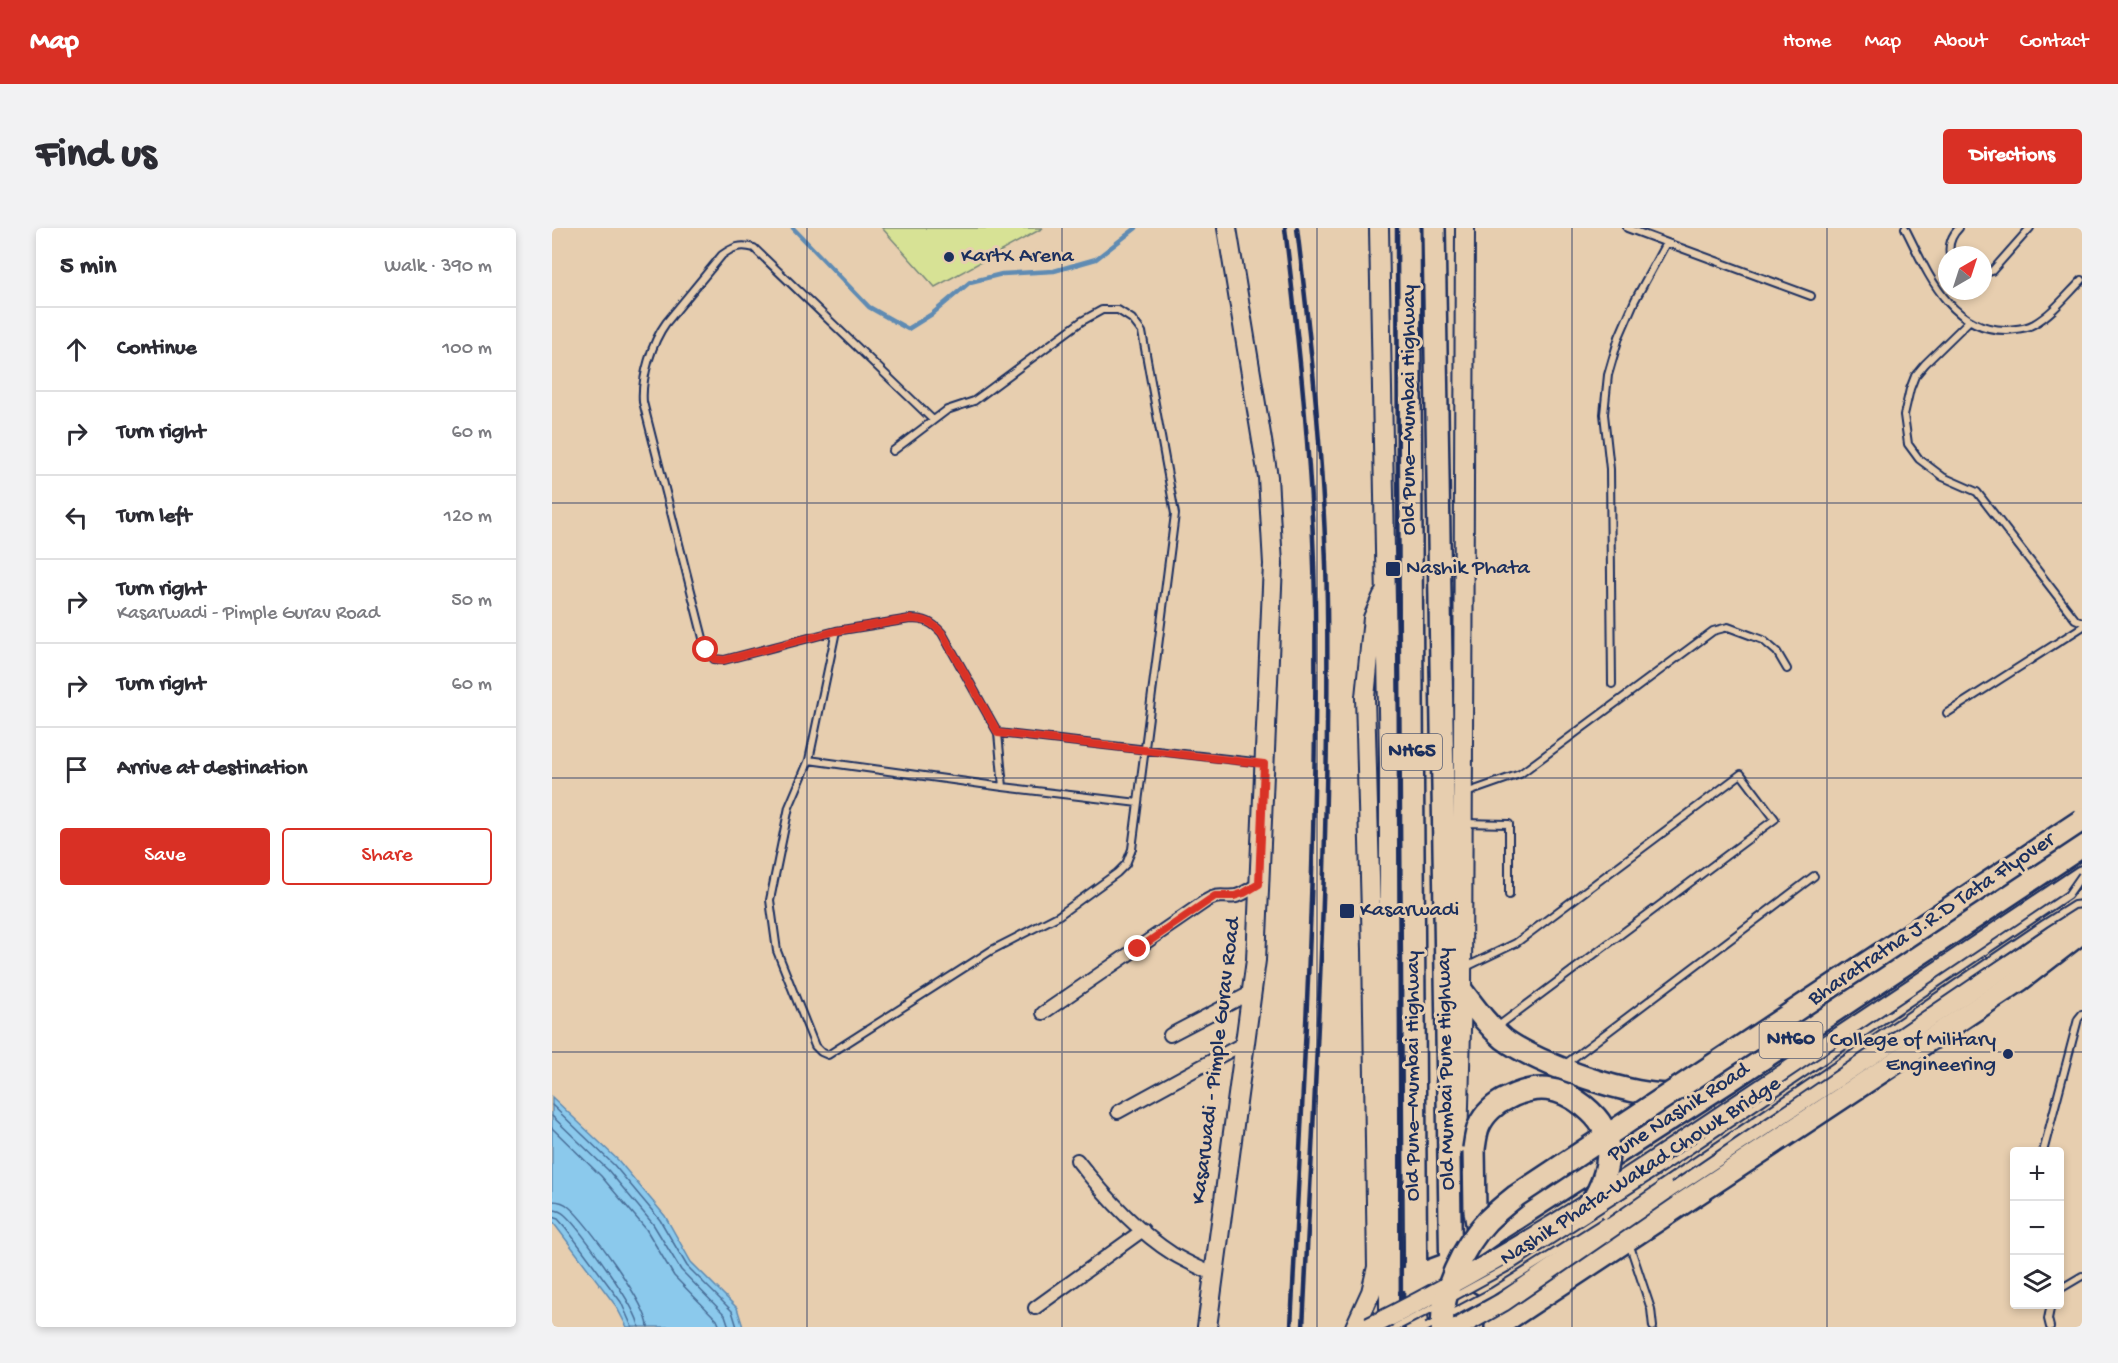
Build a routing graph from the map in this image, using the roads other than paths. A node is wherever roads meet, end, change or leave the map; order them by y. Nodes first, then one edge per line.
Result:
1 (1227, 228) edge
2 (1379, 228) edge
3 (1409, 228) edge
4 (1434, 228) edge
5 (1465, 228) edge
6 (1627, 228) edge
7 (1905, 228) edge
8 (1959, 228) edge
9 (2030, 228) edge
10 (1666, 243) junction
11 (1950, 246) edge
12 (1992, 271) edge
13 (2082, 280) edge
14 (1811, 296) dead end
15 (1969, 321) junction
16 (933, 420) junction
17 (893, 451) dead end
18 (1386, 587) junction
19 (2082, 625) edge
20 (836, 631) junction
21 (1787, 669) dead end
22 (1612, 684) dead end
23 (1947, 713) dead end
24 (998, 733) junction
25 (1145, 750) junction
26 (809, 760) junction
27 (1264, 764) junction
28 (1003, 787) junction
29 (1463, 794) junction
30 (1138, 803) junction
31 (2082, 820) edge
32 (1463, 823) junction
33 (2082, 846) edge
34 (2082, 875) edge
35 (1814, 876) dead end
36 (1259, 884) junction
37 (1509, 895) dead end
38 (2082, 904) edge
39 (2082, 914) edge
40 (2082, 932) edge
41 (1462, 969) junction
42 (1462, 991) junction
43 (1252, 992) junction
44 (1043, 1013) dead end
45 (2082, 1014) edge
46 (1494, 1029) junction
47 (1170, 1035) dead end
48 (1246, 1042) junction
49 (1561, 1067) junction
50 (1729, 1081) junction
51 (1118, 1112) dead end
52 (2044, 1147) edge
53 (1077, 1160) dead end
54 (1593, 1200) junction
55 (1474, 1211) junction
56 (1143, 1230) junction
57 (1450, 1230) junction
58 (1628, 1240) junction
59 (1480, 1242) junction
60 (1451, 1263) junction
61 (1421, 1274) junction
62 (1215, 1275) junction
63 (2082, 1276) edge
64 (1389, 1282) junction
65 (2064, 1287) edge
66 (1452, 1293) junction
67 (1035, 1308) dead end
68 (2050, 1309) edge
69 (1502, 1322) edge
70 (1207, 1327) edge
71 (1355, 1327) edge
72 (1370, 1327) edge
73 (1389, 1327) edge
74 (1396, 1327) edge
75 (1416, 1327) edge
76 (1427, 1327) edge
77 (1442, 1327) edge
78 (1453, 1327) edge
79 (1459, 1327) edge
80 (1653, 1327) edge
81 (2050, 1327) edge

1 - 27 main road, Kasarwadi - Pimple Gurav Road
2 - 18 main road
3 - 61 highway, Old Pune–Mumbai Highway / NH65
4 - 57 highway, Old Mumbai Pune Highway / NH65
5 - 29 main road
6 - 10 lane
7 - 15 lane
8 - 11 lane
9 - 12 lane
10 - 14 lane
10 - 22 lane
13 - 15 lane
15 - 19 lane
16 - 17 lane
16 - 20 lane
16 - 25 lane
18 - 64 main road
18 - 71 main road
19 - 23 lane
20 - 24 lane
20 - 26 lane
21 - 29 lane
24 - 25 lane
24 - 28 lane
25 - 27 lane
25 - 30 lane
26 - 28 lane
26 - 30 lane
27 - 36 main road, Kasarwadi - Pimple Gurav Road
28 - 30 lane
29 - 32 main road
31 - 77 highway, Bharatratna J.R.D Tata Flyover, bridge
32 - 37 lane
32 - 41 main road
33 - 50 highway, Pune Nashik Road / NH60
34 - 54 main road, Bharatratna J.R.D Tata Flyover, bridge
34 - 74 lane, Nashik Phata-Wakad Chowk Bridge, bridge
35 - 49 lane
36 - 43 main road, Kasarwadi - Pimple Gurav Road
36 - 44 street
38 - 76 lane, Nashik Phata-Wakad Chowk Bridge, bridge
39 - 79 main road, bridge
40 - 58 highway
41 - 42 main road
41 - 46 lane
42 - 46 highway
42 - 57 main road
43 - 47 street
43 - 48 main road, Kasarwadi - Pimple Gurav Road
45 - 52 lane
46 - 49 highway
48 - 51 street
48 - 62 main road, Kasarwadi - Pimple Gurav Road
49 - 50 highway
50 - 59 highway, Pune Nashik Road / NH60
53 - 56 street
54 - 55 highway, bridge
54 - 72 main road, Bharatratna J.R.D Tata Flyover, bridge
55 - 57 highway
55 - 59 highway
56 - 62 street
56 - 67 street
57 - 60 highway, Old Mumbai Pune Highway / NH65
58 - 69 highway
58 - 80 lane
59 - 60 highway, Pune Nashik Road / NH60
60 - 61 highway, Pune Nashik Road / NH60
60 - 66 highway, Old Mumbai Pune Highway
61 - 64 highway, Pune Nashik Road
61 - 66 highway
61 - 75 highway, Old Pune–Mumbai Highway
62 - 70 main road, Kasarwadi - Pimple Gurav Road
63 - 65 lane
64 - 73 main road
66 - 69 highway
66 - 78 highway, Old Mumbai Pune Highway
68 - 81 lane

